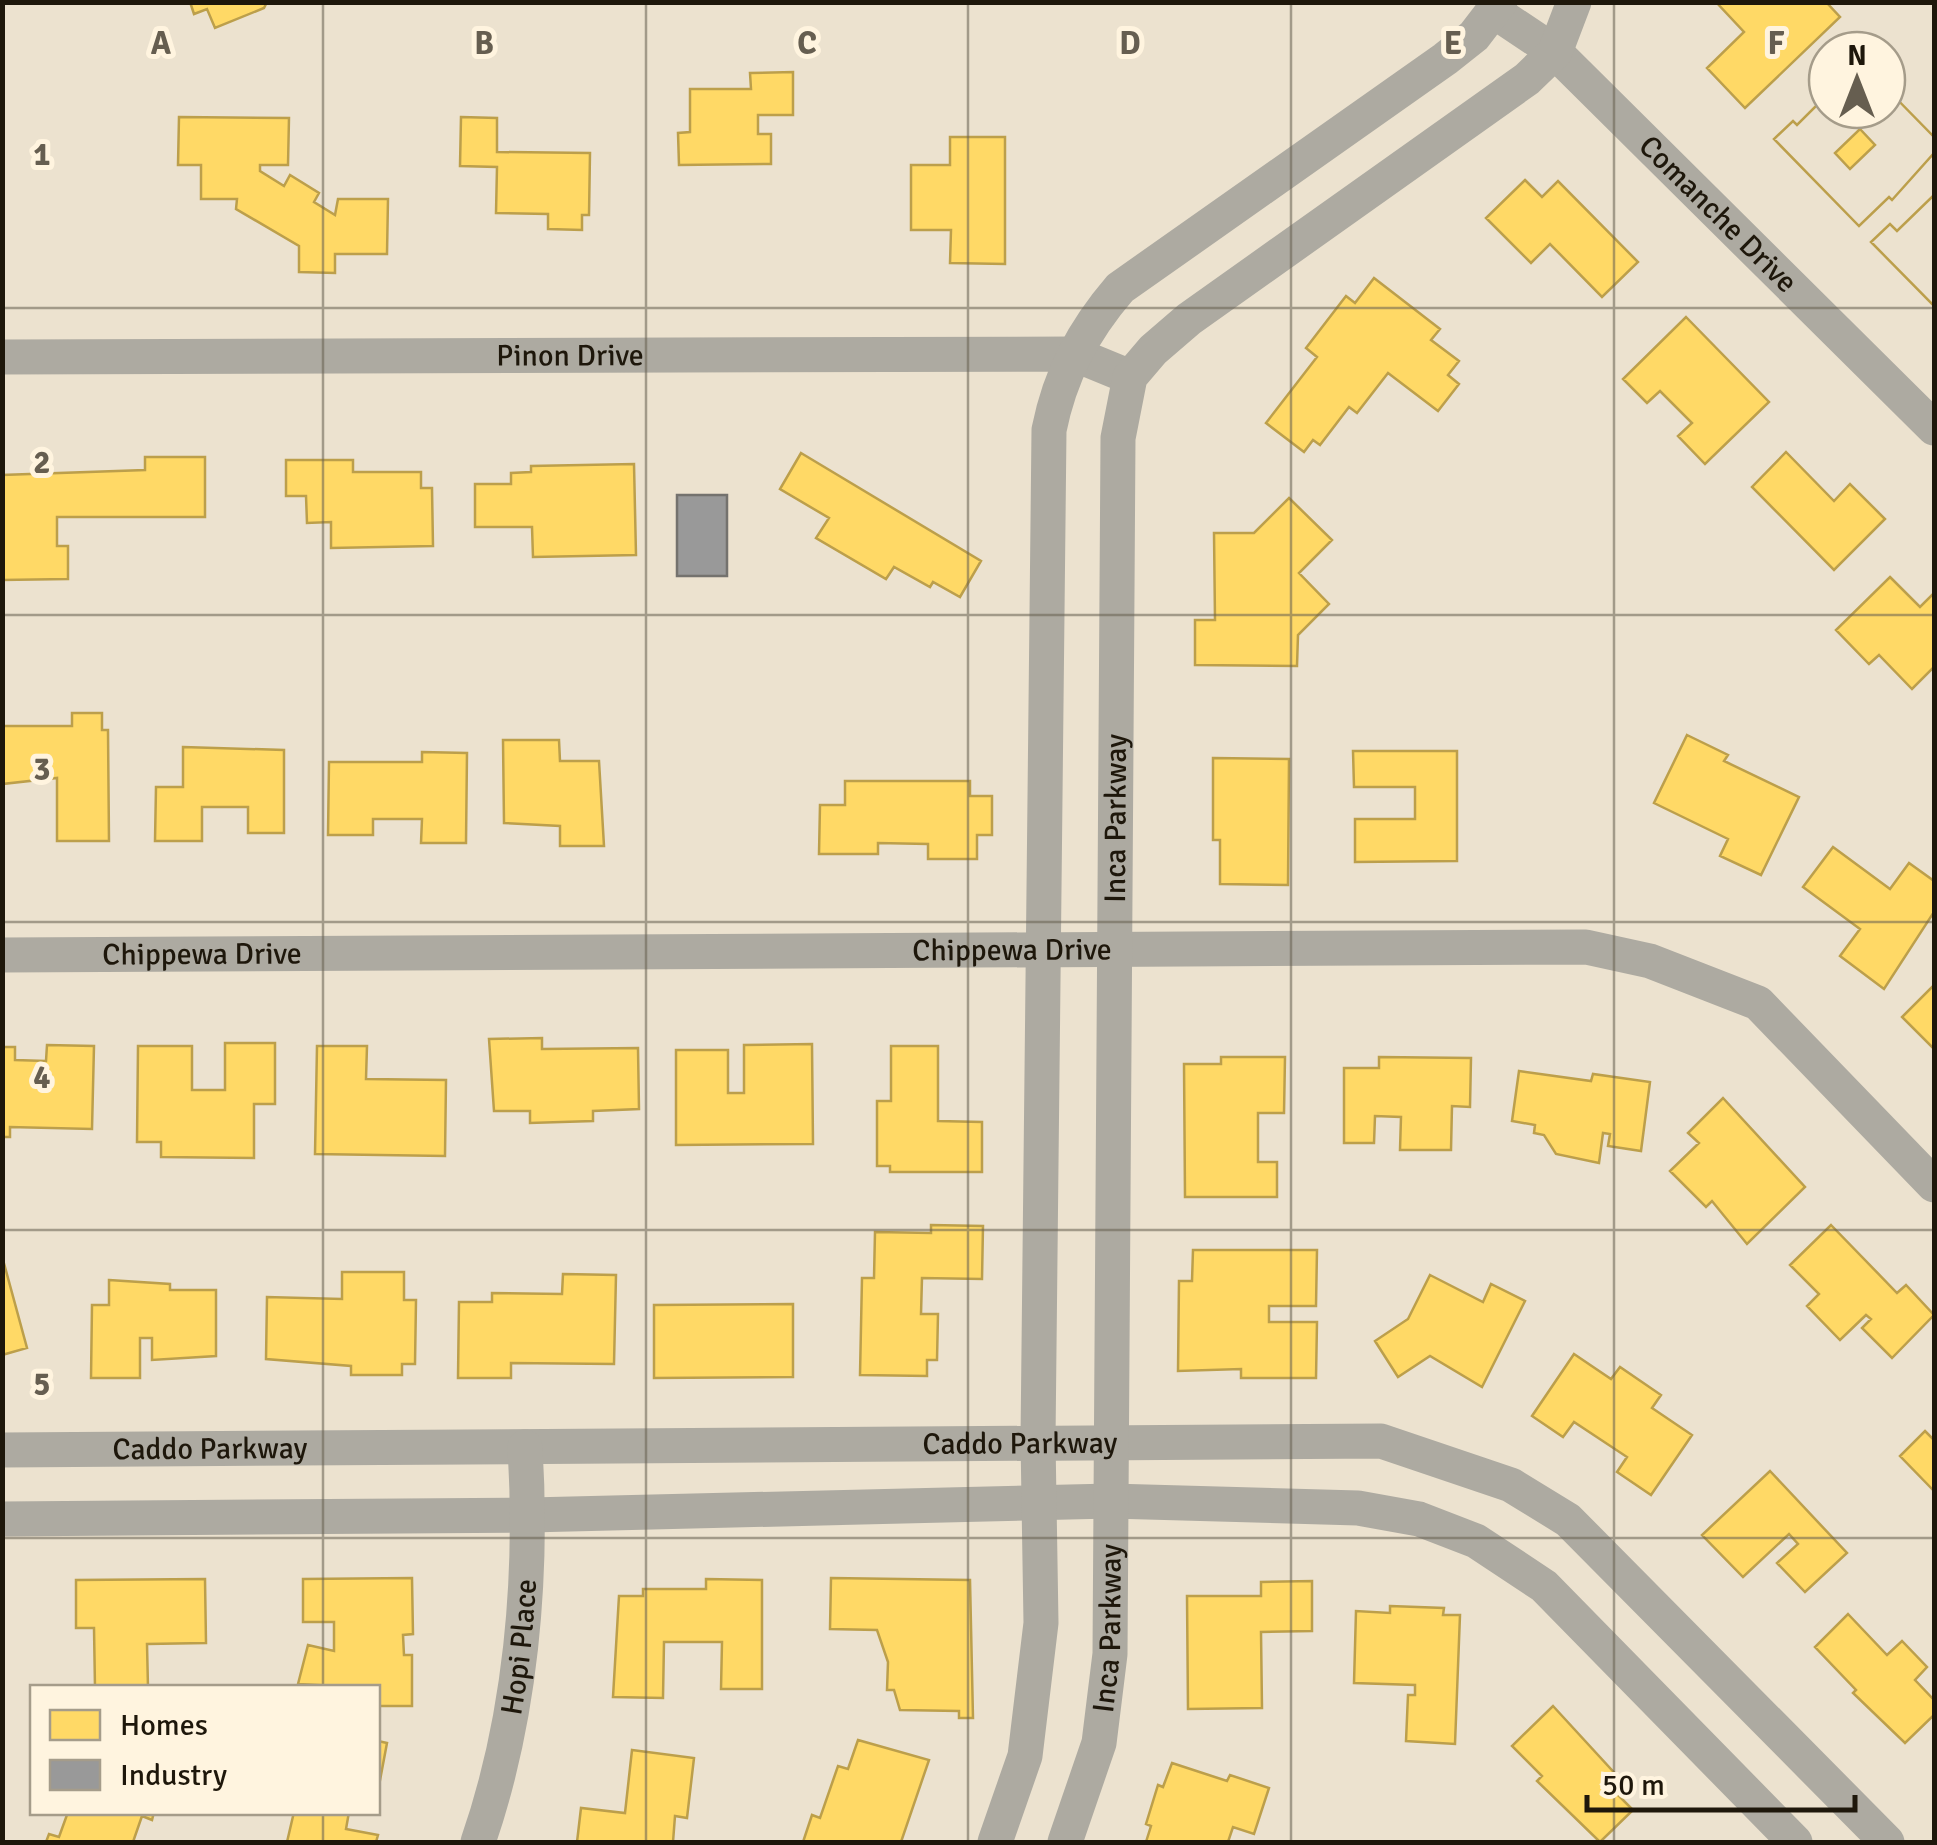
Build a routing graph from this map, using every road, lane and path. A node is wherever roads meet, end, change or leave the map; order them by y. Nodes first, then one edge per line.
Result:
1 (1574, 2) edge
2 (1498, 7) edge
3 (1555, 52) junction
4 (1074, 354) junction
5 (2, 358) edge
6 (1130, 377) junction
7 (1934, 428) edge
8 (1044, 951) junction
9 (1114, 951) junction
10 (2, 954) edge
11 (1934, 1185) edge
12 (1038, 1440) junction
13 (1112, 1440) junction
14 (526, 1446) junction
15 (2, 1450) edge
16 (1041, 1501) junction
17 (1111, 1501) junction
18 (530, 1515) junction
19 (2, 1519) edge
20 (478, 1842) edge
21 (995, 1842) edge
22 (1066, 1842) edge
23 (1795, 1842) edge
24 (1887, 1842) edge

1 - 3 street
2 - 3 street, Comanche Drive
2 - 4 street
3 - 6 street
3 - 7 street, Comanche Drive
4 - 5 street, Pinon Drive
4 - 6 street, Pinon Drive
4 - 8 street
6 - 9 street, Inca Parkway
8 - 9 street, Chippewa Drive
8 - 10 street, Chippewa Drive
8 - 12 street
9 - 11 street, Chippewa Drive
9 - 13 street, Inca Parkway
12 - 13 street, Caddo Parkway
12 - 14 street, Caddo Parkway
12 - 16 street
13 - 17 street, Inca Parkway
13 - 24 street, Caddo Parkway
14 - 15 street, Caddo Parkway
14 - 18 street, Hopi Place
16 - 17 street, Caddo Parkway
16 - 18 street, Caddo Parkway
16 - 21 street
17 - 22 street, Inca Parkway
17 - 23 street, Caddo Parkway
18 - 19 street, Caddo Parkway
18 - 20 street, Hopi Place

